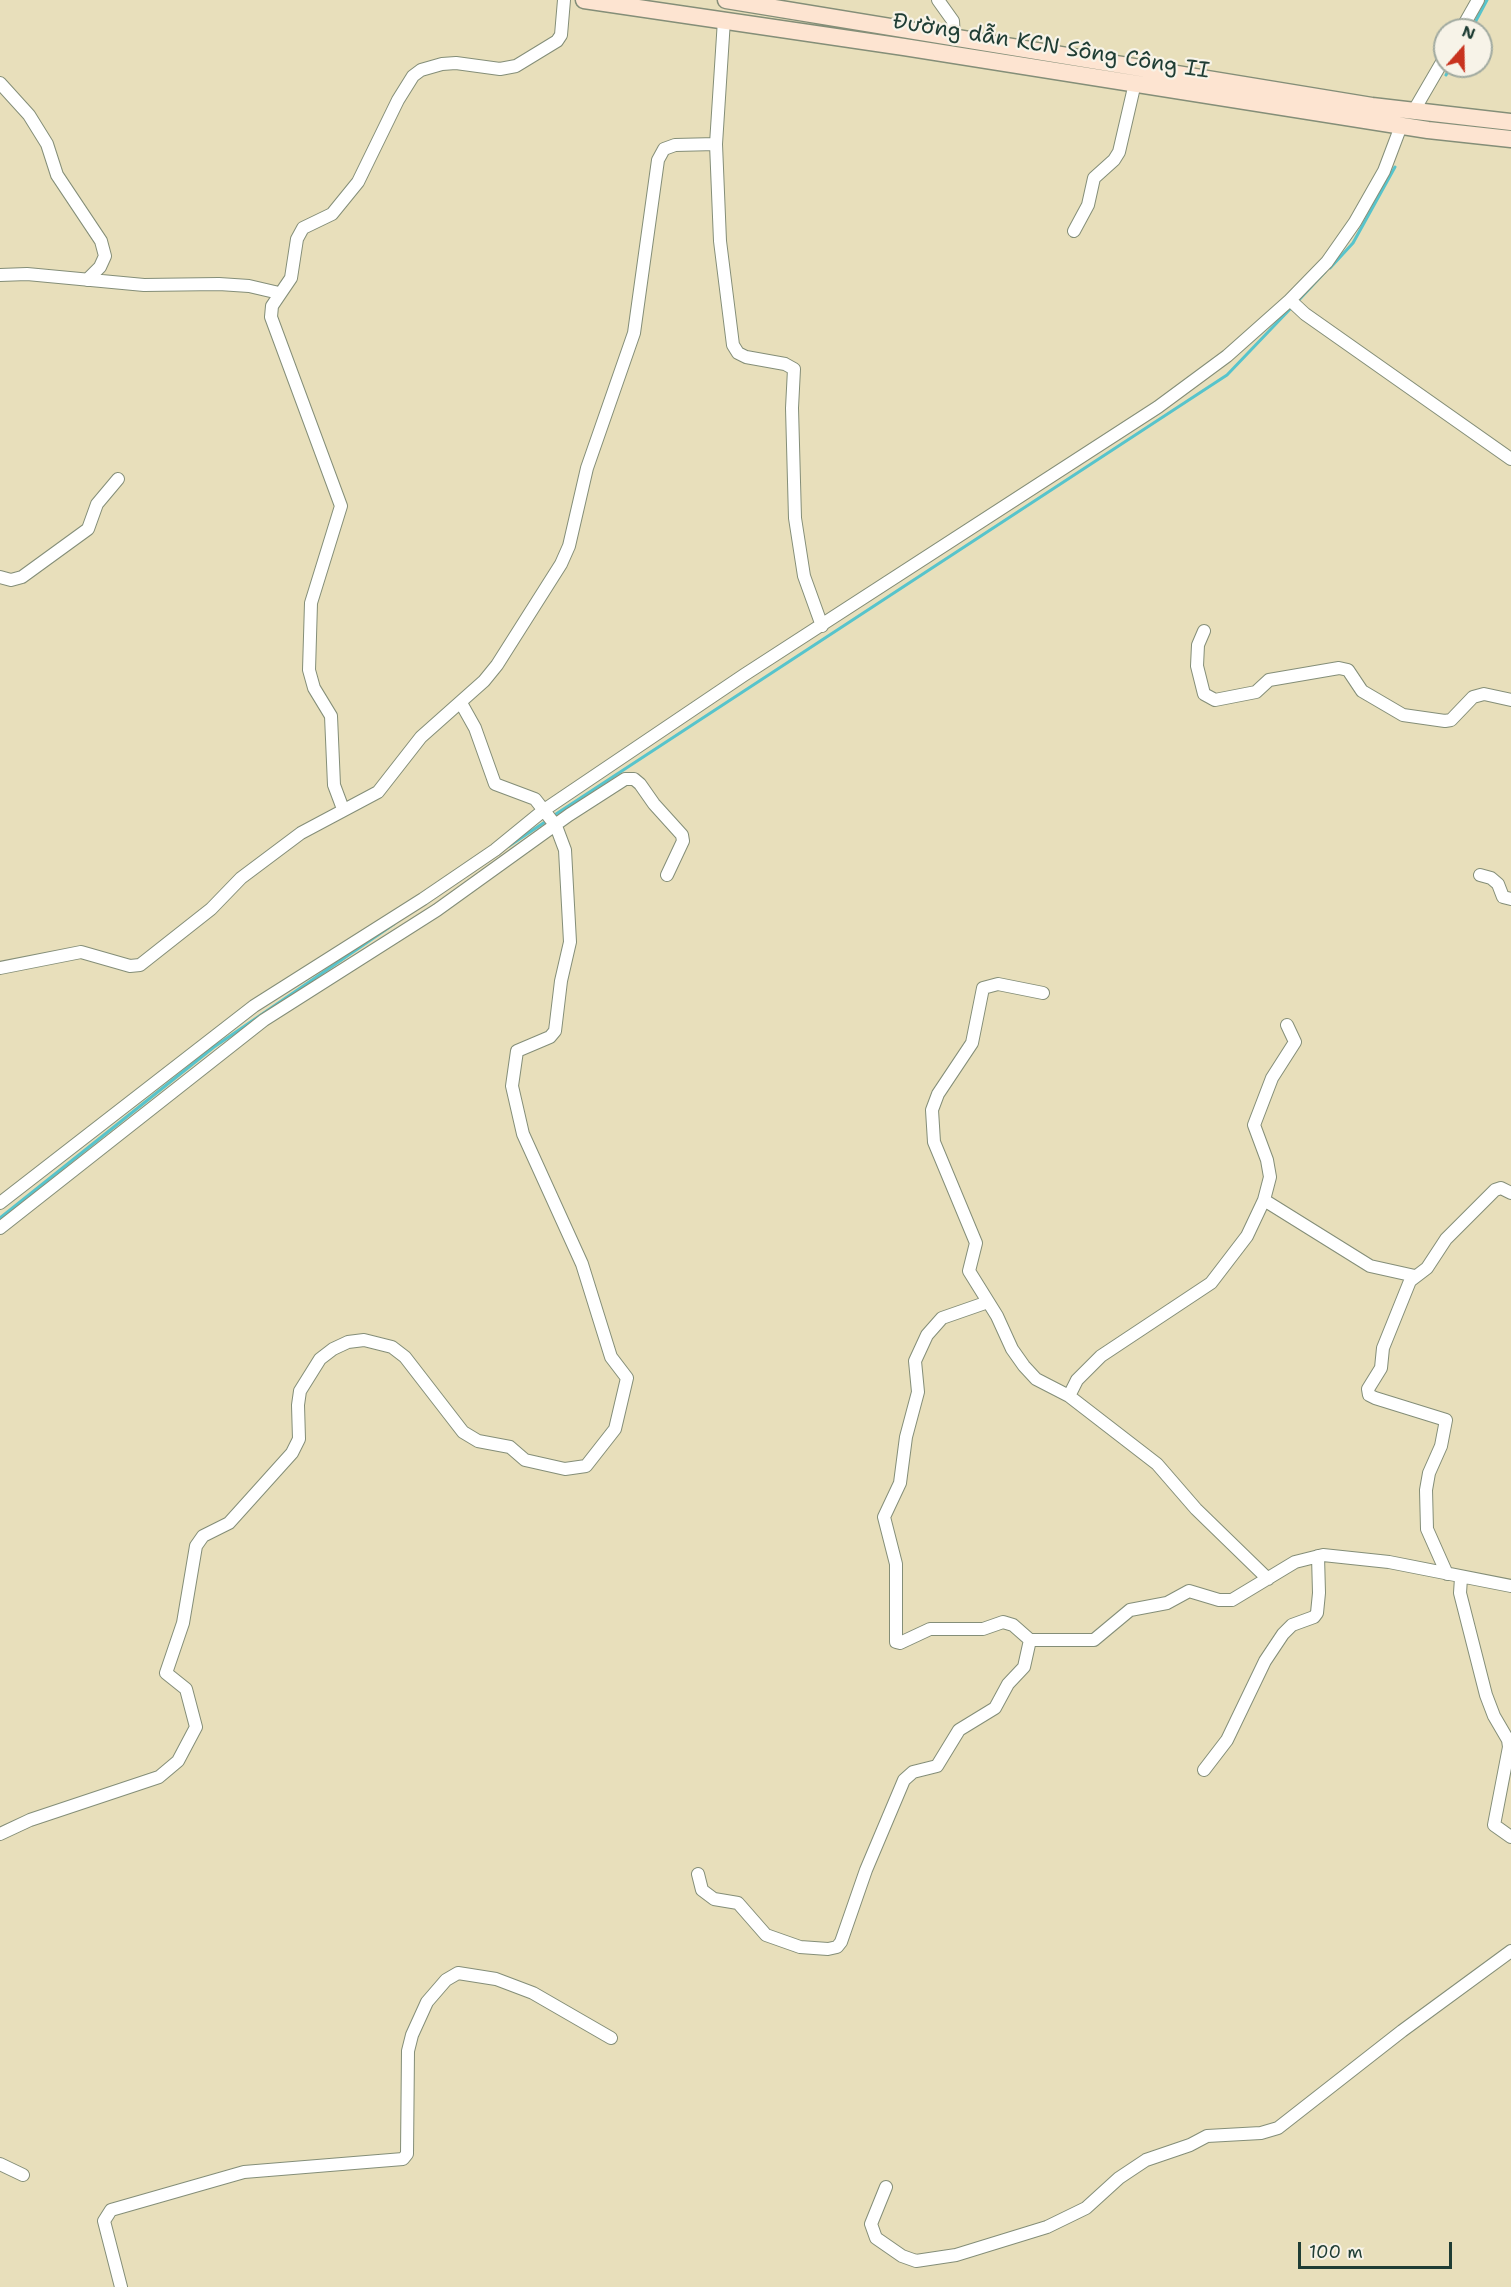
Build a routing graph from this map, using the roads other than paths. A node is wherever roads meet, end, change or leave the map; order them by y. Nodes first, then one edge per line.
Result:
1 (564, 0) edge
2 (584, 0) edge
3 (726, 0) edge
4 (938, 0) edge
5 (1478, 0) edge
6 (1468, 18) edge
7 (724, 20) junction
8 (954, 37) junction
9 (905, 39) junction
10 (1433, 78) edge
11 (0, 83) edge
12 (1135, 83) junction
13 (1413, 112) junction
14 (1511, 122) edge
15 (1401, 126) junction
16 (1511, 139) edge
17 (716, 144) junction
18 (1074, 231) dead end
19 (0, 275) edge
20 (87, 280) junction
21 (279, 293) junction
22 (1292, 301) junction
23 (1511, 459) edge
24 (118, 479) dead end
25 (0, 577) edge
26 (822, 626) junction
27 (1204, 631) dead end
28 (1511, 700) edge
29 (461, 703) junction
30 (343, 808) junction
31 (551, 819) junction
32 (667, 875) dead end
33 (1480, 875) dead end
34 (1511, 899) edge
35 (0, 968) edge
36 (1043, 993) dead end
37 (1287, 1025) dead end
38 (110, 1117) junction
39 (119, 1135) junction
40 (1511, 1194) edge
41 (1264, 1200) junction
42 (0, 1203) edge
43 (0, 1228) edge
44 (1415, 1276) junction
45 (988, 1302) junction
46 (1069, 1396) junction
47 (1318, 1556) junction
48 (1447, 1574) junction
49 (1461, 1578) junction
50 (1268, 1579) junction
51 (1511, 1587) edge
52 (1030, 1640) junction
53 (1204, 1770) dead end
54 (0, 1834) edge
55 (1511, 1837) edge
56 (698, 1874) dead end
57 (1511, 1951) edge
58 (611, 2038) dead end
59 (0, 2164) edge
60 (23, 2175) dead end
61 (886, 2187) dead end
62 (121, 2287) edge

1 - 21 street
2 - 7 street, Đường dẫn KCN Sông Công II
3 - 9 street, Đường dẫn KCN Sông Công II
4 - 8 street
5 - 6 street
7 - 9 street, Đường dẫn KCN Sông Công II
7 - 17 street
8 - 9 street, Đường dẫn KCN Sông Công II
8 - 13 street, Đường dẫn KCN Sông Công II
9 - 12 street, Đường dẫn KCN Sông Công II
10 - 13 street
11 - 20 street
12 - 15 street, Đường dẫn KCN Sông Công II
12 - 18 street
13 - 14 street, Đường dẫn KCN Sông Công II
15 - 16 street, Đường dẫn KCN Sông Công II
15 - 22 street
17 - 26 street
17 - 29 street
19 - 20 street
20 - 21 street
21 - 30 street
22 - 23 street
22 - 26 street
24 - 25 street
26 - 31 street
27 - 28 street
29 - 30 street
29 - 31 street
30 - 35 street
31 - 32 street
31 - 38 street
31 - 39 street
31 - 54 street
33 - 34 street
36 - 45 street
37 - 41 street
38 - 39 street
38 - 42 street
39 - 43 street
40 - 44 street
41 - 44 street
41 - 46 street
44 - 48 street
45 - 46 street
45 - 52 street
46 - 50 street
47 - 48 street
47 - 50 street
47 - 53 street
48 - 49 street
49 - 51 street
49 - 55 street
50 - 52 street
52 - 56 street
57 - 61 street
58 - 62 street
59 - 60 street

